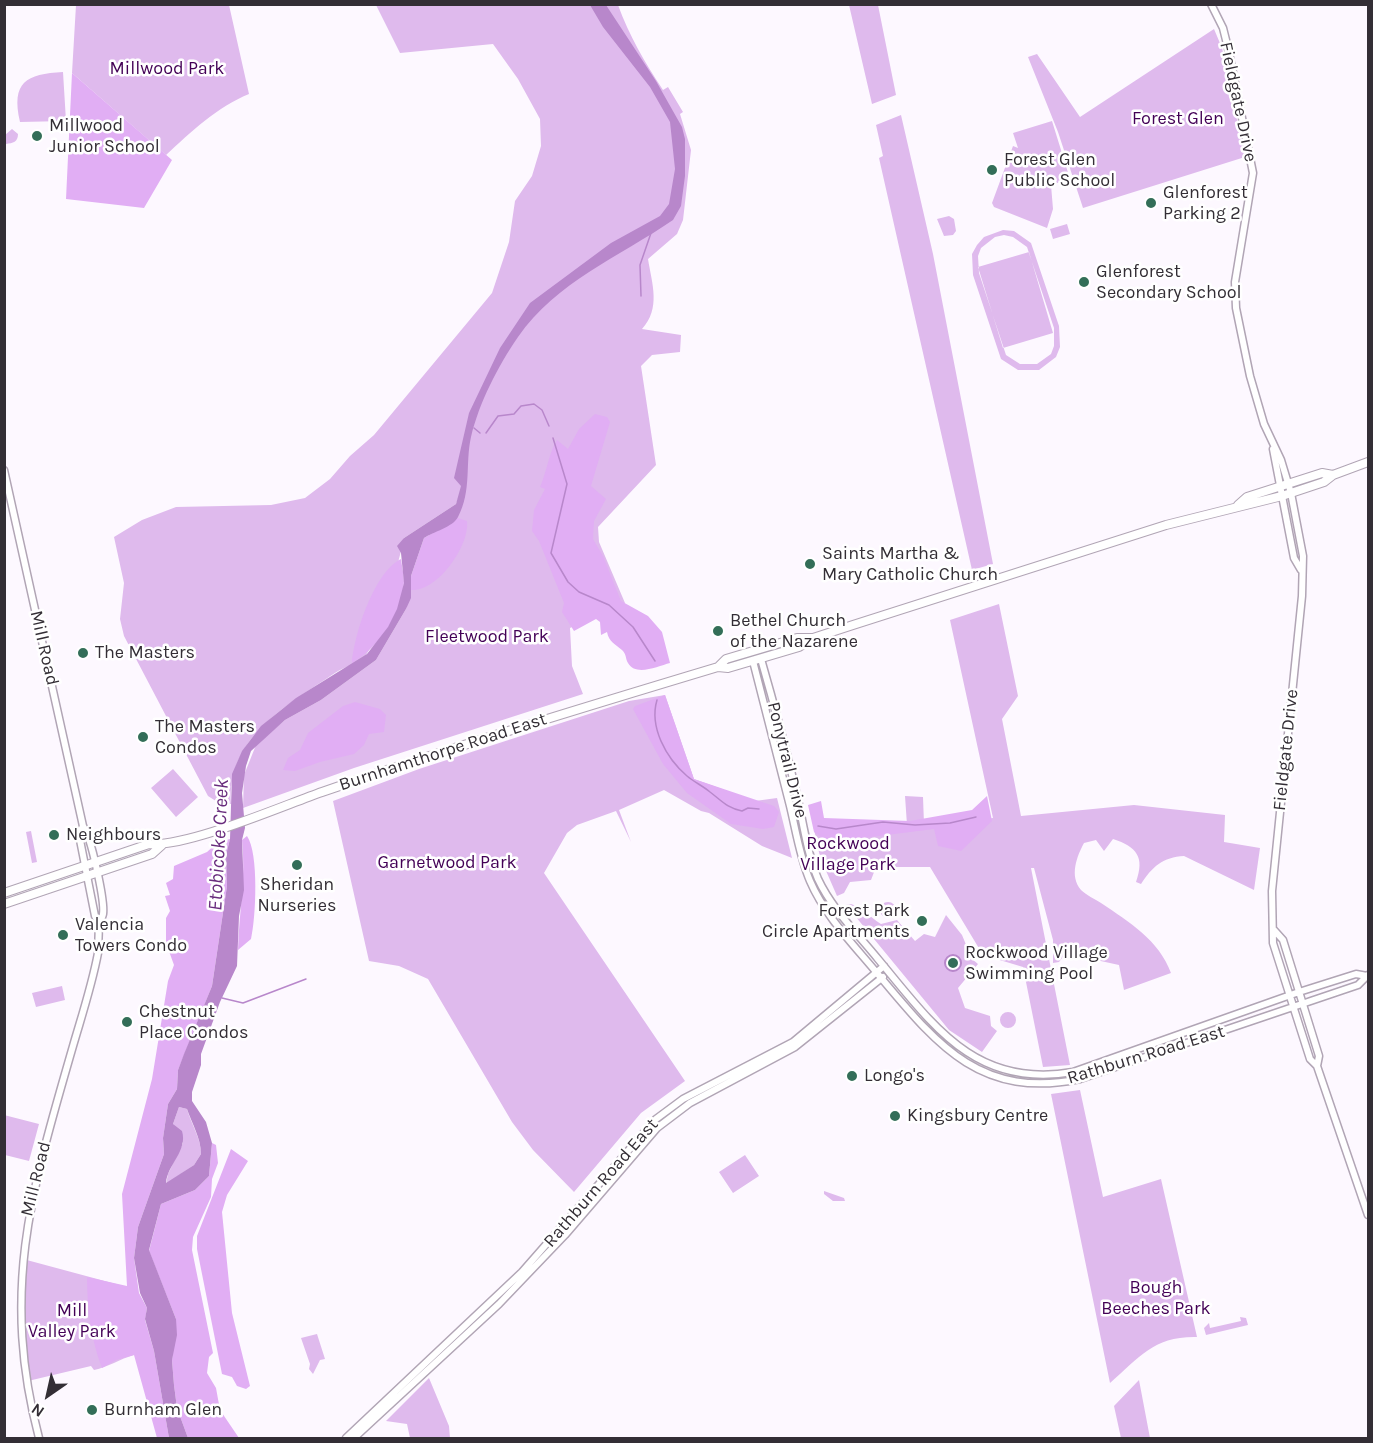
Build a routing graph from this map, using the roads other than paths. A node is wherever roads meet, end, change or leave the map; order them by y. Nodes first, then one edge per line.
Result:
1 (1211, 4) edge
2 (1368, 462) edge
3 (4, 470) edge
4 (1286, 490) junction
5 (813, 638) junction
6 (757, 660) junction
7 (717, 667) junction
8 (82, 826) junction
9 (162, 845) junction
10 (95, 862) junction
11 (85, 865) junction
12 (96, 873) junction
13 (87, 876) junction
14 (4, 893) edge
15 (4, 904) edge
16 (99, 923) junction
17 (1274, 930) junction
18 (884, 966) junction
19 (877, 972) junction
20 (889, 972) junction
21 (1368, 976) edge
22 (882, 978) junction
23 (894, 978) joint
24 (1299, 992) junction
25 (1290, 996) junction
26 (1303, 1005) junction
27 (1294, 1008) junction
28 (1317, 1066) junction
29 (1368, 1215) edge
30 (39, 1438) edge
31 (346, 1438) edge
32 (354, 1438) edge

1 - 4 street, Fieldgate Drive
2 - 4 main road, Burnhamthorpe Road East
3 - 8 street, Mill Road
4 - 5 main road, Burnhamthorpe Road East
4 - 17 street, Fieldgate Drive
5 - 6 main road, Burnhamthorpe Road East
5 - 7 main road, Burnhamthorpe Road East
6 - 7 main road, Burnhamthorpe Road East
6 - 18 street, Ponytrail Drive
6 - 19 street, Ponytrail Drive
7 - 9 main road, Burnhamthorpe Road East
8 - 10 street, Mill Road
8 - 11 street, Mill Road
9 - 10 main road
9 - 12 main road
10 - 11 main road
10 - 12 street, Mill Road
11 - 13 street, Mill Road
11 - 14 main road
12 - 13 main road
12 - 16 street, Mill Road
13 - 15 main road
13 - 16 street, Mill Road
16 - 30 street, Mill Road
17 - 24 street, Fieldgate Drive
17 - 25 street, Fieldgate Drive
18 - 19 street, Rathburn Road East
18 - 20 street, Ponytrail Drive
19 - 22 street, Ponytrail Drive
19 - 31 street, Rathburn Road East
20 - 22 street, Rathburn Road East
20 - 23 street, Ponytrail Drive
21 - 24 street, Rathburn Road East
21 - 26 street, Rathburn Road East
22 - 27 street, Rathburn Road East
22 - 32 street, Rathburn Road East
23 - 25 street, Rathburn Road East
24 - 25 street, Rathburn Road East
24 - 26 street, Fieldgate Drive
25 - 27 street, Fieldgate Drive
26 - 27 street, Rathburn Road East
26 - 28 street, Fieldgate Drive
27 - 28 street, Fieldgate Drive
28 - 29 street, Fieldgate Drive

